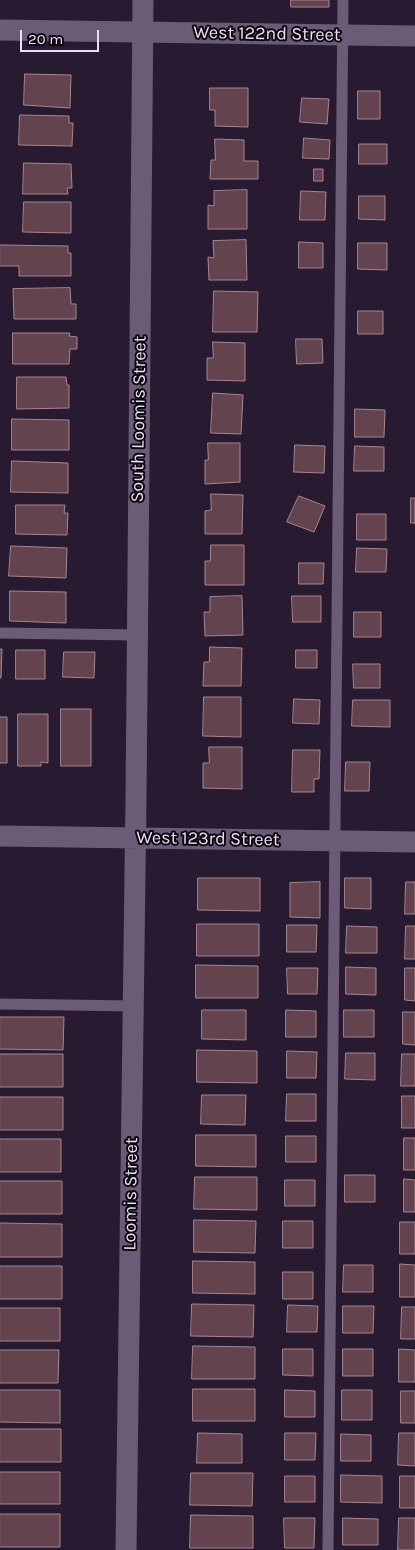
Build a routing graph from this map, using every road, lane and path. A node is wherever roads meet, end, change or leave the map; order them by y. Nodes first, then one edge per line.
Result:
1 (143, 0) edge
2 (343, 0) edge
3 (0, 30) edge
4 (143, 32) junction
5 (342, 35) junction
6 (415, 36) edge
7 (0, 633) edge
8 (137, 635) junction
9 (0, 836) edge
10 (135, 838) junction
11 (334, 840) junction
12 (415, 842) edge
13 (0, 1004) edge
14 (133, 1006) junction
15 (126, 1550) edge
16 (328, 1550) edge

1 - 4 street, South Loomis Street
2 - 5 lane
3 - 4 street, West 122nd Street
4 - 5 street, West 122nd Street
4 - 8 street, South Loomis Street
5 - 6 street, West 122nd Street
5 - 11 lane
7 - 8 lane
8 - 10 street, South Loomis Street
9 - 10 street, West 123rd Street
10 - 11 street, West 123rd Street
10 - 14 street, Loomis Street
11 - 12 street, West 123rd Street
11 - 16 lane
13 - 14 lane
14 - 15 street, Loomis Street

